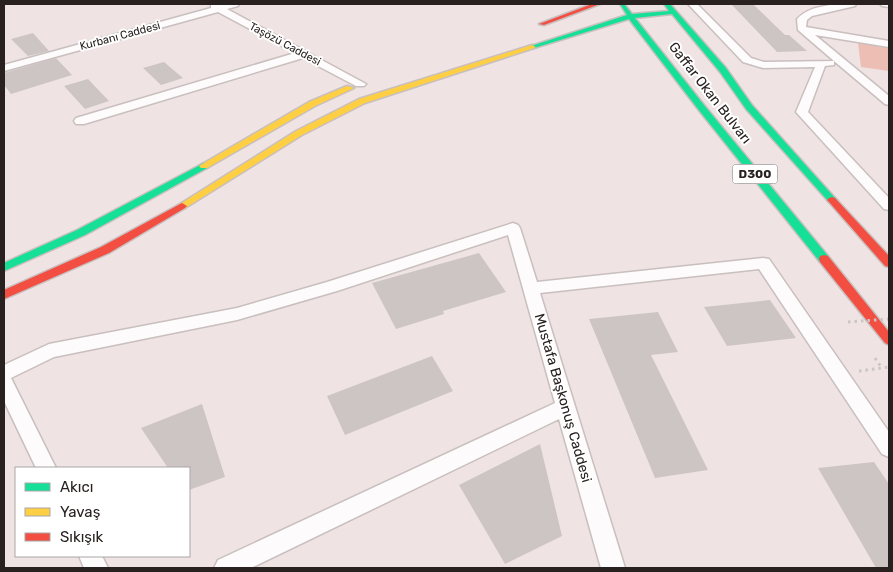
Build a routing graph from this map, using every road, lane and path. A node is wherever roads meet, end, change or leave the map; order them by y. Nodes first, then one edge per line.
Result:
1 (235, 4) edge
2 (597, 4) edge
3 (621, 4) edge
4 (692, 4) edge
5 (852, 4) edge
6 (885, 4) edge
7 (889, 4) edge
8 (214, 6) edge
9 (670, 6) edge
10 (631, 16) junction
11 (534, 27) dead end
12 (803, 29) junction
13 (889, 44) edge
14 (304, 54) junction
15 (843, 63) junction
16 (821, 64) junction
17 (5, 67) edge
18 (375, 79) dead end
19 (360, 84) junction
20 (889, 102) edge
21 (80, 121) dead end
22 (889, 206) edge
23 (889, 262) edge
24 (4, 267) edge
25 (530, 288) junction
26 (4, 295) edge
27 (889, 319) edge
28 (848, 322) dead end
29 (889, 340) edge
30 (889, 367) edge
31 (4, 373) edge
32 (838, 374) junction
33 (4, 382) edge
34 (565, 406) junction
35 (889, 448) edge
36 (46, 467) edge
37 (226, 568) edge
38 (613, 568) edge

1 - 8 street, Kurbanı Caddesi
2 - 11 highway
3 - 10 highway, Gaffar Okan Bulvarı / D300
4 - 16 street
5 - 12 street
6 - 7 street
8 - 14 street, Taşözü Caddesi
8 - 17 street, Kurbanı Caddesi
9 - 10 highway
9 - 23 highway, Gaffar Okan Bulvarı / D300
10 - 26 highway
10 - 29 highway, Gaffar Okan Bulvarı / D300
12 - 13 street
12 - 15 street
14 - 19 street, Taşözü Caddesi
14 - 21 street
15 - 16 street
15 - 20 street
16 - 22 street
18 - 19 highway
19 - 24 highway
25 - 31 street, Mustafa Başkonuş Caddesi
25 - 32 street
25 - 34 street, Mustafa Başkonuş Caddesi
27 - 28 path, bridge
30 - 32 path
32 - 35 street
33 - 36 street
34 - 37 street
34 - 38 street, Mustafa Başkonuş Caddesi

